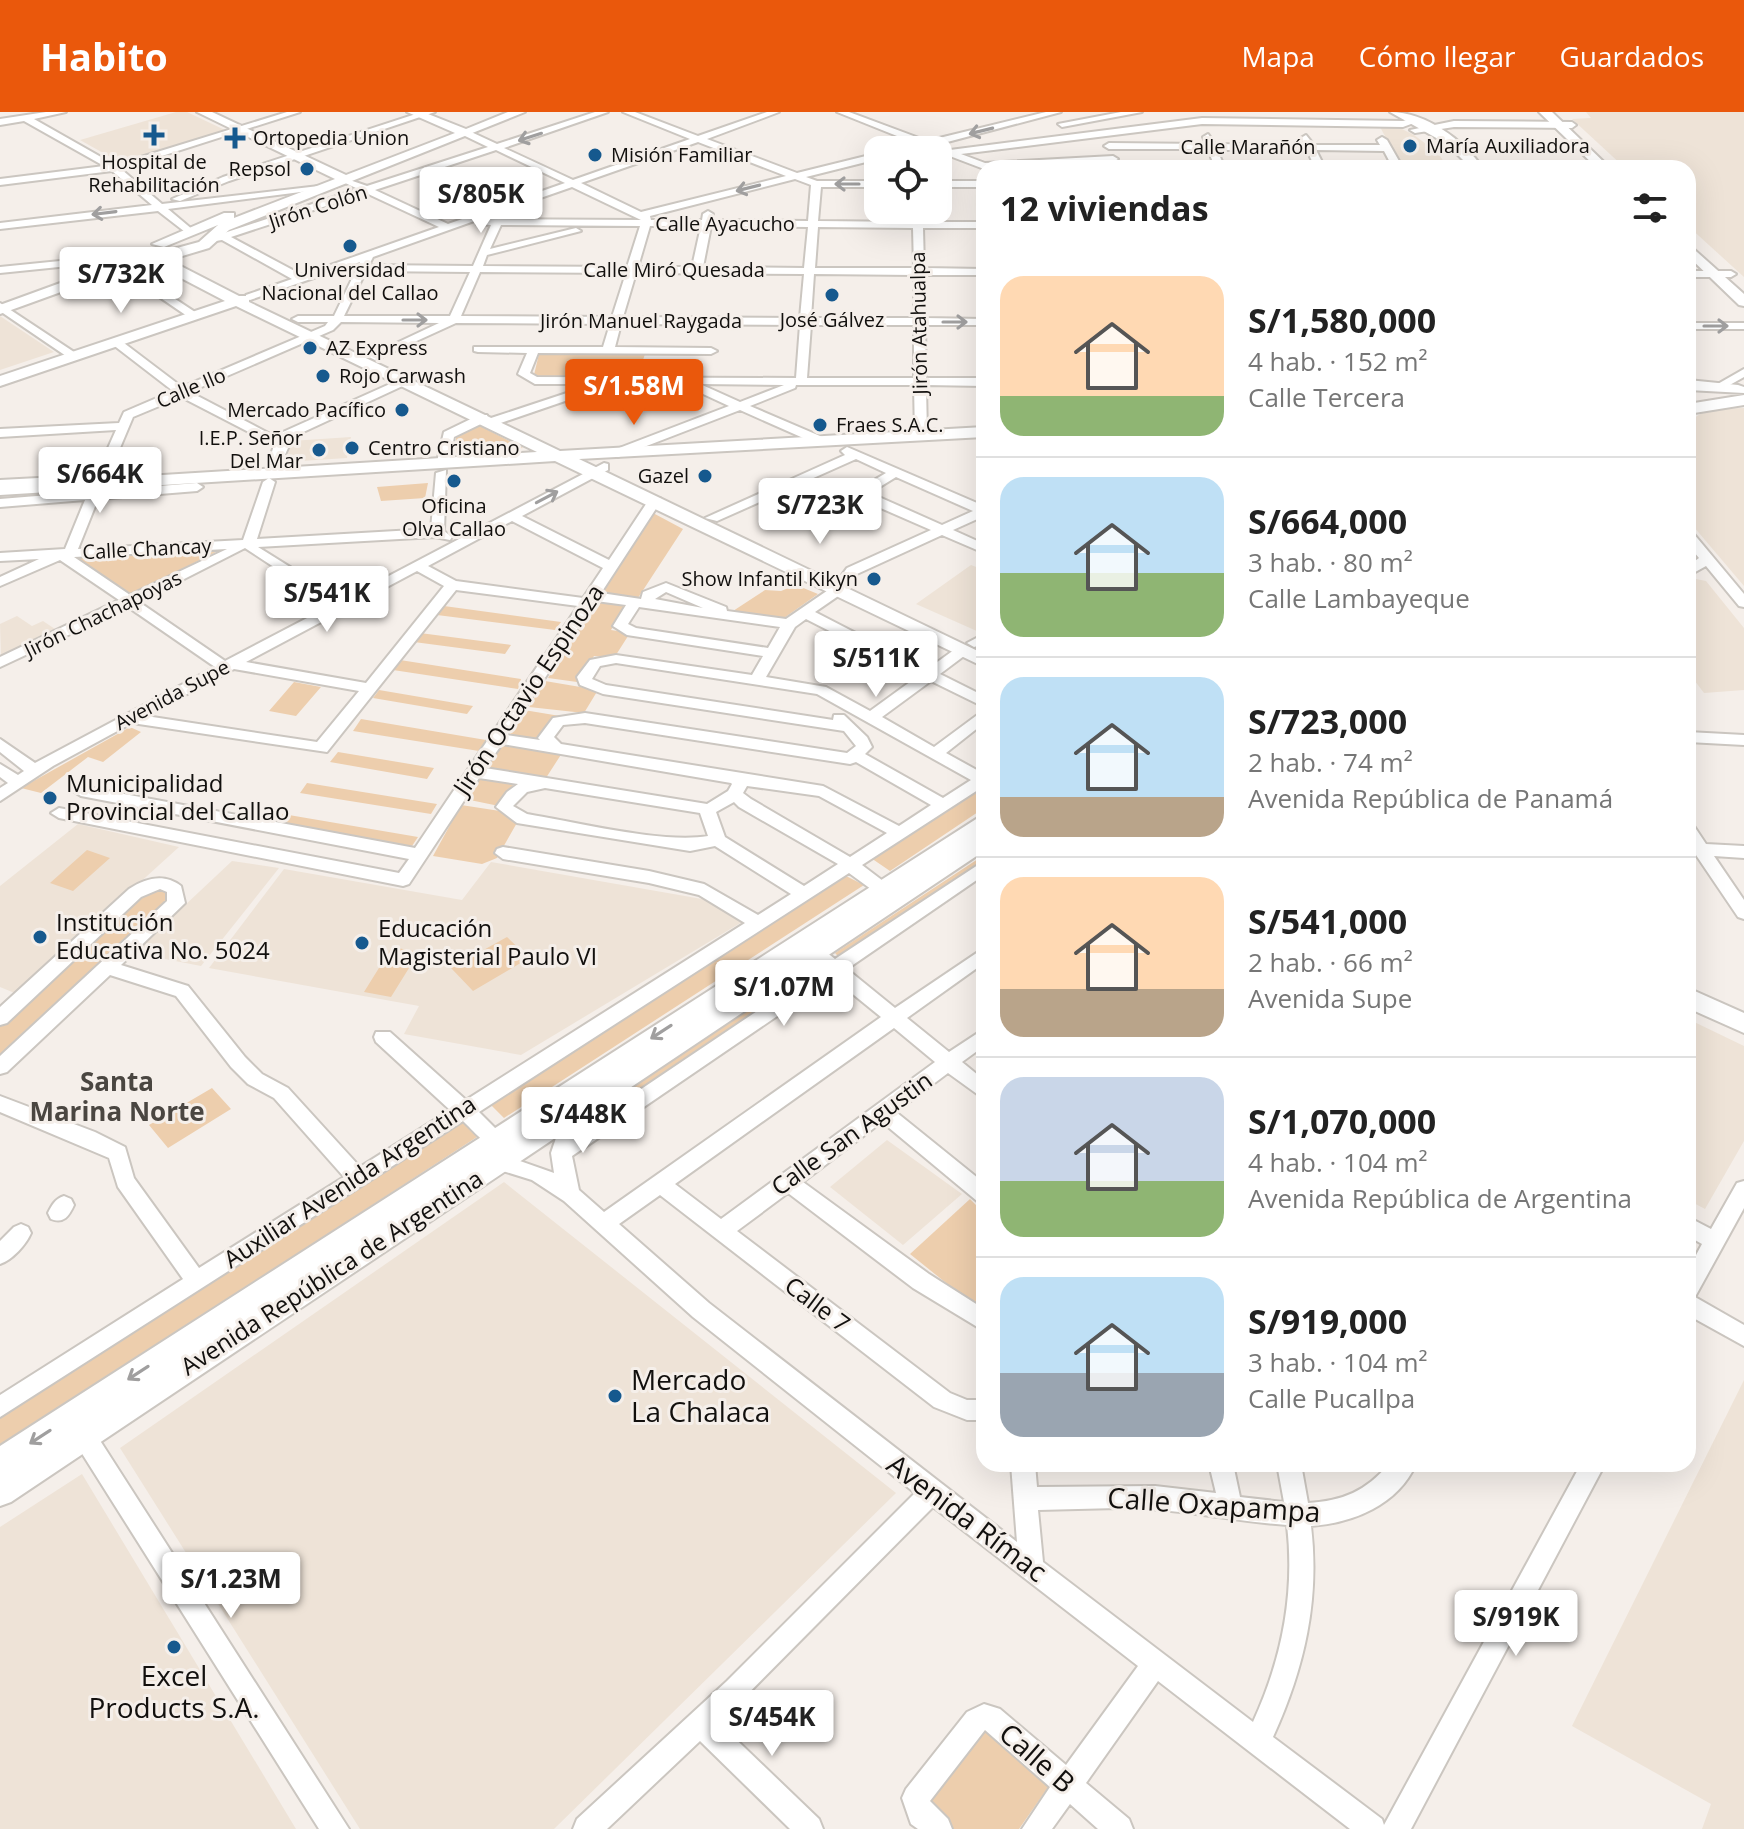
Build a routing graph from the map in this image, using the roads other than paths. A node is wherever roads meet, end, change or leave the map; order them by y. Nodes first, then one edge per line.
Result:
1 (62, 112) edge
2 (203, 112) edge
3 (296, 112) edge
4 (498, 112) edge
5 (519, 112) edge
6 (604, 112) edge
7 (627, 112) edge
8 (775, 112) edge
9 (841, 112) edge
10 (1057, 112) edge
11 (1132, 112) edge
12 (1280, 112) edge
13 (1545, 112) edge
14 (422, 113) edge
15 (1036, 114) edge
16 (1200, 117) edge
17 (26, 118) junction
18 (1376, 118) edge
19 (1452, 118) edge
20 (1558, 118) edge
21 (0, 122) edge
22 (1299, 122) junction
23 (1411, 123) edge
24 (1062, 124) junction
25 (1148, 127) junction
26 (239, 130) junction
27 (461, 131) junction
28 (1094, 134) junction
29 (899, 136) edge
30 (952, 139) edge
31 (700, 140) junction
32 (1109, 146) junction
33 (500, 147) junction
34 (1212, 147) junction
35 (1310, 147) junction
36 (1386, 148) junction
37 (1467, 152) junction
38 (952, 153) edge
39 (952, 154) edge
40 (294, 156) junction
41 (864, 160) edge
42 (1113, 160) edge
43 (1217, 160) edge
44 (1316, 160) edge
45 (1393, 160) edge
46 (1453, 160) edge
47 (1472, 160) edge
48 (1597, 160) edge
49 (1609, 160) edge
50 (976, 163) edge
51 (114, 168) junction
52 (339, 177) junction
53 (795, 177) junction
54 (0, 182) edge
55 (577, 182) junction
56 (816, 184) junction
57 (864, 184) edge
58 (952, 184) edge
59 (976, 184) edge
60 (319, 189) junction
61 (293, 191) junction
62 (369, 191) junction
63 (711, 198) junction
64 (262, 203) junction
65 (156, 207) junction
66 (646, 219) junction
67 (467, 222) junction
68 (497, 222) junction
69 (603, 224) junction
70 (706, 224) junction
71 (813, 224) junction
72 (917, 225) junction
73 (976, 225) edge
74 (0, 226) edge
75 (449, 228) junction
76 (189, 232) junction
77 (217, 237) junction
78 (1696, 243) edge
79 (182, 252) junction
80 (485, 253) junction
81 (1696, 254) edge
82 (369, 256) junction
83 (158, 260) junction
84 (120, 264) junction
85 (364, 268) junction
86 (478, 269) junction
87 (0, 270) edge
88 (633, 270) junction
89 (697, 270) junction
90 (810, 271) junction
91 (918, 271) junction
92 (976, 272) edge
93 (1696, 274) edge
94 (1724, 274) junction
95 (301, 279) junction
96 (1744, 287) edge
97 (240, 299) junction
98 (1744, 302) edge
99 (1, 307) edge
100 (192, 314) junction
101 (298, 319) junction
102 (337, 320) junction
103 (454, 320) junction
104 (617, 321) junction
105 (920, 322) junction
106 (976, 322) edge
107 (808, 323) junction
108 (1696, 326) edge
109 (1744, 326) edge
110 (318, 334) junction
111 (116, 342) junction
112 (478, 349) dead end
113 (534, 350) junction
114 (608, 350) junction
115 (653, 351) junction
116 (711, 351) dead end
117 (71, 354) junction
118 (375, 357) junction
119 (1744, 372) edge
120 (0, 378) edge
121 (405, 381) junction
122 (561, 381) junction
123 (613, 381) junction
124 (648, 381) junction
125 (682, 381) junction
126 (920, 381) junction
127 (801, 382) junction
128 (976, 382) edge
129 (1696, 386) edge
130 (1715, 389) junction
131 (1744, 389) edge
132 (181, 392) junction
133 (1744, 400) edge
134 (555, 401) junction
135 (740, 406) junction
136 (1696, 408) edge
137 (493, 419) junction
138 (126, 420) junction
139 (0, 433) edge
140 (976, 434) edge
141 (921, 436) junction
142 (962, 438) junction
143 (275, 440) junction
144 (976, 441) edge
145 (823, 442) junction
146 (663, 449) junction
147 (727, 451) junction
148 (849, 452) junction
149 (585, 463) junction
150 (443, 467) junction
151 (896, 472) junction
152 (270, 477) junction
153 (638, 483) junction
154 (98, 487) junction
155 (197, 487) junction
156 (0, 489) edge
157 (23, 491) junction
158 (655, 501) junction
159 (0, 503) edge
160 (976, 507) edge
161 (976, 515) edge
162 (512, 516) junction
163 (712, 518) junction
164 (941, 530) junction
165 (437, 533) junction
166 (249, 543) junction
167 (456, 544) junction
168 (976, 545) edge
169 (1696, 546) edge
170 (65, 553) junction
171 (0, 557) edge
172 (1707, 559) junction
173 (416, 565) junction
174 (611, 567) junction
175 (1696, 567) edge
176 (0, 582) edge
177 (452, 585) junction
178 (842, 585) junction
179 (590, 599) junction
180 (129, 601) junction
181 (634, 603) junction
182 (1744, 603) edge
183 (342, 605) junction
184 (804, 612) junction
185 (789, 624) junction
186 (976, 644) edge
187 (771, 653) junction
188 (0, 663) edge
189 (905, 664) dead end
190 (227, 666) junction
191 (930, 675) junction
192 (757, 679) junction
193 (371, 688) junction
194 (832, 696) junction
195 (976, 698) edge
196 (129, 718) junction
197 (871, 718) junction
198 (976, 721) edge
199 (848, 727) junction
200 (1696, 737) edge
201 (498, 738) junction
202 (1744, 740) edge
203 (0, 744) edge
204 (555, 746) junction
205 (935, 754) junction
206 (856, 756) junction
207 (0, 769) edge
208 (34, 770) junction
209 (475, 772) junction
210 (976, 775) edge
211 (17, 782) junction
212 (546, 783) junction
213 (976, 783) edge
214 (735, 786) junction
215 (81, 791) dead end
216 (0, 796) edge
217 (942, 804) junction
218 (707, 809) junction
219 (59, 813) dead end
220 (976, 826) edge
221 (897, 832) junction
222 (718, 840) junction
223 (976, 845) edge
224 (1696, 849) edge
225 (1696, 850) edge
226 (1744, 852) edge
227 (503, 853) dead end
228 (420, 855) junction
229 (848, 864) junction
230 (976, 872) edge
231 (881, 888) junction
232 (803, 893) junction
233 (1744, 913) edge
234 (757, 922) junction
235 (815, 953) junction
236 (976, 960) edge
237 (106, 967) junction
238 (834, 969) junction
239 (1696, 985) edge
240 (1696, 1001) edge
241 (1744, 1008) edge
242 (894, 1017) junction
243 (0, 1018) edge
244 (1744, 1024) edge
245 (383, 1037) dead end
246 (976, 1042) edge
247 (948, 1063) junction
248 (0, 1067) edge
249 (976, 1085) edge
250 (0, 1104) edge
251 (465, 1109) junction
252 (882, 1111) junction
253 (572, 1116) junction
254 (499, 1151) junction
255 (561, 1153) junction
256 (357, 1177) junction
257 (787, 1181) junction
258 (659, 1183) junction
259 (976, 1188) edge
260 (1744, 1189) edge
261 (571, 1195) junction
262 (603, 1224) junction
263 (1696, 1230) edge
264 (721, 1231) junction
265 (21, 1233) dead end
266 (1715, 1241) junction
267 (0, 1255) edge
268 (1696, 1275) edge
269 (196, 1281) junction
270 (1696, 1309) edge
271 (976, 1316) edge
272 (1744, 1336) edge
273 (0, 1407) edge
274 (976, 1410) edge
275 (84, 1436) junction
276 (0, 1463) edge
277 (1024, 1472) edge
278 (1223, 1472) edge
279 (1291, 1472) edge
280 (1399, 1472) edge
281 (1589, 1472) edge
282 (0, 1491) edge
283 (932, 1492) junction
284 (1027, 1499) junction
285 (1231, 1509) junction
286 (1299, 1515) junction
287 (1031, 1567) junction
288 (1156, 1663) junction
289 (700, 1723) junction
290 (1258, 1741) junction
291 (1068, 1784) junction
292 (335, 1829) edge
293 (587, 1829) edge
294 (809, 1829) edge
295 (938, 1829) edge
296 (1036, 1829) edge
297 (1119, 1829) edge
298 (1372, 1829) edge
299 (1396, 1829) edge

1 - 17 street
2 - 26 main road
3 - 26 street
4 - 27 main road
5 - 27 main road
6 -> 33 street, Jirón Colón
7 - 31 street
8 - 31 street
9 - 29 street
10 - 15 street
11 - 24 street
11 - 25 street
12 - 22 street
13 - 20 main road
14 - 27 main road
14 - 40 street
15 - 24 street
15 -> 30 street
16 - 22 street
16 - 25 street
16 - 34 street
17 - 21 street
17 - 51 street
18 - 22 street
18 - 23 main road
18 - 36 street
19 - 20 street
19 - 23 street
19 - 37 main road
20 - 48 main road
20 - 49 main road
22 - 35 street
23 - 37 main road
23 - 46 main road
24 - 28 street
25 - 28 street
26 - 40 main road
26 - 51 street
27 - 33 street
27 - 52 main road
28 - 32 street
28 - 38 street
31 - 53 street
31 - 55 street
32 - 34 street, Calle Marañón
32 - 42 street
33 - 55 street
33 - 62 street, Jirón Colón
34 - 35 street, Calle Marañón
34 - 43 street
35 - 36 street, Calle Marañón
35 - 44 street
36 - 45 street
37 - 47 main road
39 - 50 street
40 - 52 main road
40 - 65 street
41 - 53 street
51 - 54 street
51 - 65 street
52 - 60 main road
52 - 61 main road
52 - 62 street
53 - 56 street
53 -> 63 street
55 - 66 street
55 - 67 street
57 -> 56 street
56 - 71 street
58 - 59 street
60 - 61 street
60 - 64 main road
61 - 64 main road
62 - 75 street
62 - 77 street, Jirón Colón
63 - 66 street
63 - 70 street
64 - 65 street
64 - 76 main road
64 - 77 main road
65 -> 74 street
65 - 76 street
66 - 69 street, Calle Ayacucho
66 - 70 street, Calle Ayacucho
66 - 88 street
67 - 68 street, Calle Ayacucho
67 - 75 street
68 - 69 street, Calle Ayacucho
68 - 80 street
69 - 80 street
70 - 71 street, Calle Ayacucho
70 - 89 street
71 - 72 street, Calle Ayacucho
71 - 90 street
72 - 73 street, Calle Ayacucho
72 - 91 street, Jirón Atahualpa
75 - 82 street
76 - 77 main road
76 - 84 main road
77 - 79 main road
77 - 95 street
78 - 94 main road
79 - 83 main road
79 - 97 main road
80 - 86 street
81 - 94 main road
82 - 85 street, Calle Ilo
82 - 95 street
83 - 84 main road
83 - 97 main road
84 - 87 street
84 - 99 main road
84 - 100 street
85 - 86 street, Calle Miró Quesada
85 - 102 street, Calle Ilo
86 - 88 street, Calle Miró Quesada
86 - 103 street
88 - 89 street, Calle Miró Quesada
88 - 104 street
89 - 90 street, Calle Miró Quesada
90 - 91 street, Calle Miró Quesada
90 - 107 street
91 - 92 street, Calle Miró Quesada
91 - 105 street, Jirón Atahualpa
93 - 94 street
94 - 96 main road
94 - 98 main road
95 - 97 street
97 - 100 main road
97 - 101 main road
97 - 110 main road
99 - 117 street
100 - 111 main road
100 - 117 main road
101 - 102 street, Jirón Manuel Raygada
101 - 110 main road
102 -> 103 street, Jirón Manuel Raygada
102 - 110 street, Calle Ilo
103 - 104 street, Jirón Manuel Raygada
103 - 118 street
104 - 107 street, Jirón Manuel Raygada
104 - 114 street
105 -> 106 street, Jirón Manuel Raygada
105 - 107 street, Jirón Manuel Raygada
105 - 126 street, Jirón Atahualpa
107 - 127 street
108 -> 109 street
110 - 118 main road
110 - 121 main road
110 - 132 street, Calle Ilo
111 - 117 main road
111 - 132 street
112 - 113 street
113 - 114 street
113 - 122 street
114 - 115 street
115 - 116 street
115 - 124 street
117 - 120 main road
118 - 137 main road
119 - 130 street
121 - 137 main road
121 - 143 street
122 - 123 street
122 - 134 street
123 - 124 street
123 - 134 street
124 - 125 street
125 - 127 street
125 - 135 street
126 - 127 street
126 - 128 street
126 - 141 street, Jirón Atahualpa
127 - 135 street
129 - 130 main road
130 - 131 main road
132 - 138 street, Calle Ilo
132 - 143 street
133 - 136 main road
134 - 137 street
135 - 145 street
135 - 146 street
137 - 149 main road
137 - 150 street
138 - 139 street
138 - 154 street
140 - 142 main road
141 - 142 main road
141 - 145 main road
142 - 144 main road
142 - 148 main road
143 - 152 street
145 - 147 main road
146 - 147 main road
146 - 149 main road
146 - 149 main road
146 - 153 main road
147 - 148 main road
148 - 151 street
148 - 163 street
149 - 150 main road
149 - 153 main road
149 - 158 main road
162 -> 149 street, Avenida Supe
150 - 152 main road
150 - 165 street
151 - 160 street
151 - 164 street
152 - 154 main road
152 - 155 main road
152 - 166 street
153 - 163 main road
154 - 155 street
154 - 156 street
154 - 157 main road
154 - 159 street
154 - 170 street
155 - 157 main road
156 - 157 main road
158 - 174 street, Jirón Octavio Espinoza
158 - 178 main road
161 - 164 street
162 - 167 street, Avenida Supe
162 - 174 street
163 - 178 main road
164 - 168 street
164 - 178 street
165 - 166 street, Calle Chancay
165 - 167 street
166 - 170 street, Calle Chancay
166 - 180 street, Jirón Chachapoyas
166 - 183 street
167 - 173 street, Avenida Supe
169 - 172 street
170 - 171 street, Calle Chancay
170 - 176 street
170 - 180 street
172 - 175 street
172 - 182 street
173 - 177 street
173 - 183 street, Avenida Supe
174 - 179 street, Jirón Octavio Espinoza
177 - 179 street
177 - 193 street
178 - 184 street
178 - 186 main road
179 - 181 street
179 - 201 street, Jirón Octavio Espinoza
180 - 188 street, Jirón Chachapoyas
180 - 190 street
181 - 185 street
181 - 187 street
183 - 190 street, Avenida Supe
184 - 185 street
184 - 189 street
185 - 187 street
186 - 191 street
187 - 192 street
190 - 193 street
190 - 196 street, Avenida Supe
191 - 195 street
191 - 197 street
192 - 194 street
192 - 199 street
193 - 196 street
194 - 197 street
194 - 199 street
196 - 208 street, Avenida Supe
197 - 205 street
198 - 205 street
199 - 206 street
200 - 202 street
201 - 204 street
201 - 209 street, Jirón Octavio Espinoza
203 - 208 street
204 - 206 street
204 - 214 street
205 - 210 street
206 - 217 street
207 - 211 street
208 - 211 street, Avenida Supe
209 - 212 street
209 - 228 street, Jirón Octavio Espinoza
211 - 216 street, Avenida Supe
212 - 218 street
212 - 222 street
213 - 217 street, Auxiliar Avenida Argentina
214 - 218 street
214 - 221 street
214 - 229 street
215 - 228 street
217 - 221 street, Auxiliar Avenida Argentina
218 - 222 street
219 - 228 street, Jirón Octavio Espinoza
220 - 231 main road, Avenida República de Argentina
221 - 229 street, Auxiliar Avenida Argentina
222 - 232 street
223 - 235 main road, Avenida República de Argentina
224 - 226 street
225 - 233 street
227 - 234 street
229 - 231 street
229 - 232 street, Auxiliar Avenida Argentina
230 - 238 street
231 -> 254 main road, Avenida República de Argentina
232 - 234 street, Auxiliar Avenida Argentina
234 - 251 street, Auxiliar Avenida Argentina
235 - 238 street
235 - 253 main road, Avenida República de Argentina
236 - 242 street
237 - 243 street
237 - 248 street
237 - 256 street
238 - 242 street
238 - 255 street
239 - 241 main road
240 - 244 main road
242 - 247 street
242 - 258 street
245 - 251 street
246 - 247 street, Calle San Agustin
247 - 249 street
247 - 252 street, Calle San Agustin
250 - 269 street
251 - 254 street
251 - 256 street, Auxiliar Avenida Argentina
252 - 257 street, Calle San Agustin
252 - 259 street
253 - 254 main road, Avenida República de Argentina
253 - 255 street
254 - 261 street, Avenida Rímac
254 - 275 main road, Avenida República de Argentina
254 -> 276 main road, Avenida República de Argentina
255 - 261 street
256 - 269 street, Auxiliar Avenida Argentina
257 - 264 street, Calle San Agustin
257 - 271 street
258 - 262 street
258 - 264 street, Calle 7
260 - 266 street
261 - 262 street, Avenida Rímac
262 - 283 street, Avenida Rímac
263 - 266 street
264 - 274 street, Calle 7
265 - 267 street
266 - 268 street
269 - 273 street, Auxiliar Avenida Argentina
270 - 272 street
275 - 282 main road, Avenida República de Argentina
275 - 292 street
277 - 284 street
278 - 285 street
279 - 286 street
280 - 286 street, Calle Oxapampa
281 - 299 street
283 - 287 street, Avenida Rímac
283 - 289 street
284 - 285 street, Calle Oxapampa
284 - 287 street
285 - 286 street, Calle Oxapampa
286 - 290 street
287 - 288 street, Avenida Rímac
288 - 290 street, Avenida Rímac
288 - 291 street
289 - 293 street
289 - 294 street
290 - 298 street, Avenida Rímac
291 - 295 street, Calle B
291 - 296 street
291 - 297 street, Calle B

